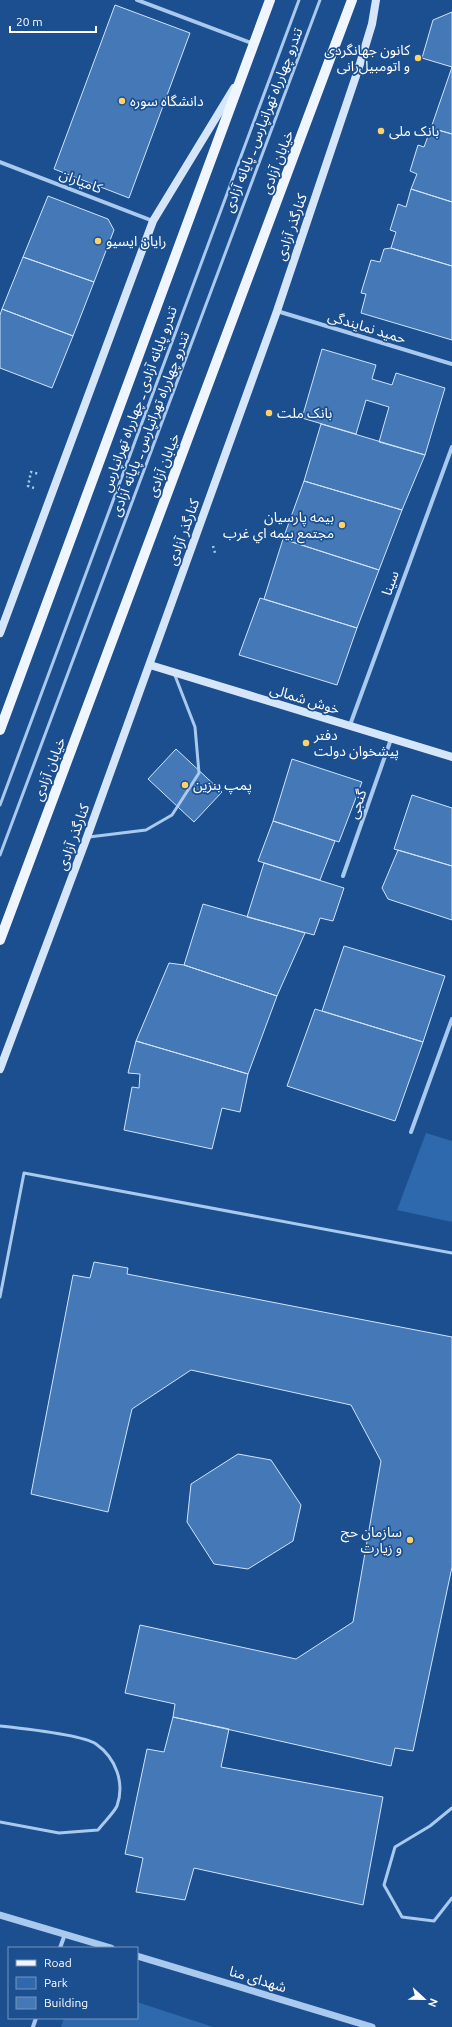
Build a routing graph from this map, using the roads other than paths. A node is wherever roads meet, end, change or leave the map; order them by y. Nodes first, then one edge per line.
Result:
1 (137, 0) edge
2 (270, 0) edge
3 (299, 0) edge
4 (320, 0) edge
5 (352, 0) edge
6 (376, 0) edge
7 (254, 44) junction
8 (244, 71) junction
9 (0, 162) edge
10 (153, 221) junction
11 (277, 311) junction
12 (452, 364) edge
13 (452, 447) edge
14 (3, 615) edge
15 (0, 633) edge
16 (150, 665) junction
17 (174, 672) junction
18 (350, 726) junction
19 (0, 730) edge
20 (391, 738) junction
21 (452, 757) edge
22 (0, 805) edge
23 (87, 837) junction
24 (0, 855) edge
25 (342, 876) dead end
26 (0, 940) edge
27 (452, 1019) edge
28 (0, 1069) edge
29 (411, 1132) dead end
30 (452, 1253) edge
31 (0, 1297) edge
32 (0, 1726) edge
33 (452, 1808) edge
34 (0, 1822) edge
35 (452, 1898) edge
36 (0, 1914) edge
37 (65, 1934) junction
38 (60, 1947) edge
39 (108, 1947) edge
40 (138, 1956) edge
41 (372, 2027) edge

1 - 7 street
2 - 7 main road
3 - 22 lane, تندرو پایانه آزادی ـ چهارراه تهرانپارس
4 - 24 lane, تندرو چهارراه تهرانپارس ـ پایانه آزادی
5 - 26 main road, خیابان آزادی
6 - 11 main road, کنارگذر آزادی
7 - 8 main road
8 - 10 main road
8 - 19 main road
9 - 10 street, کامیاران
10 - 14 main road
11 - 12 street, حمید نمایندگی
11 - 16 main road, کنارگذر آزادی
13 - 18 street, سینا
14 - 15 main road
16 - 17 main road, خوش شمالی
16 - 23 main road, کنارگذر آزادی
17 - 18 main road, خوش شمالی
17 - 23 lane
18 - 20 main road, خوش شمالی
20 - 21 main road, خوش شمالی
20 - 25 street, گنجی
23 - 28 main road, کنارگذر آزادی
27 - 29 street
30 - 31 lane
32 - 34 lane
33 - 35 lane
36 - 37 street
37 - 38 street
37 - 39 street
40 - 41 street, شهدای منا

